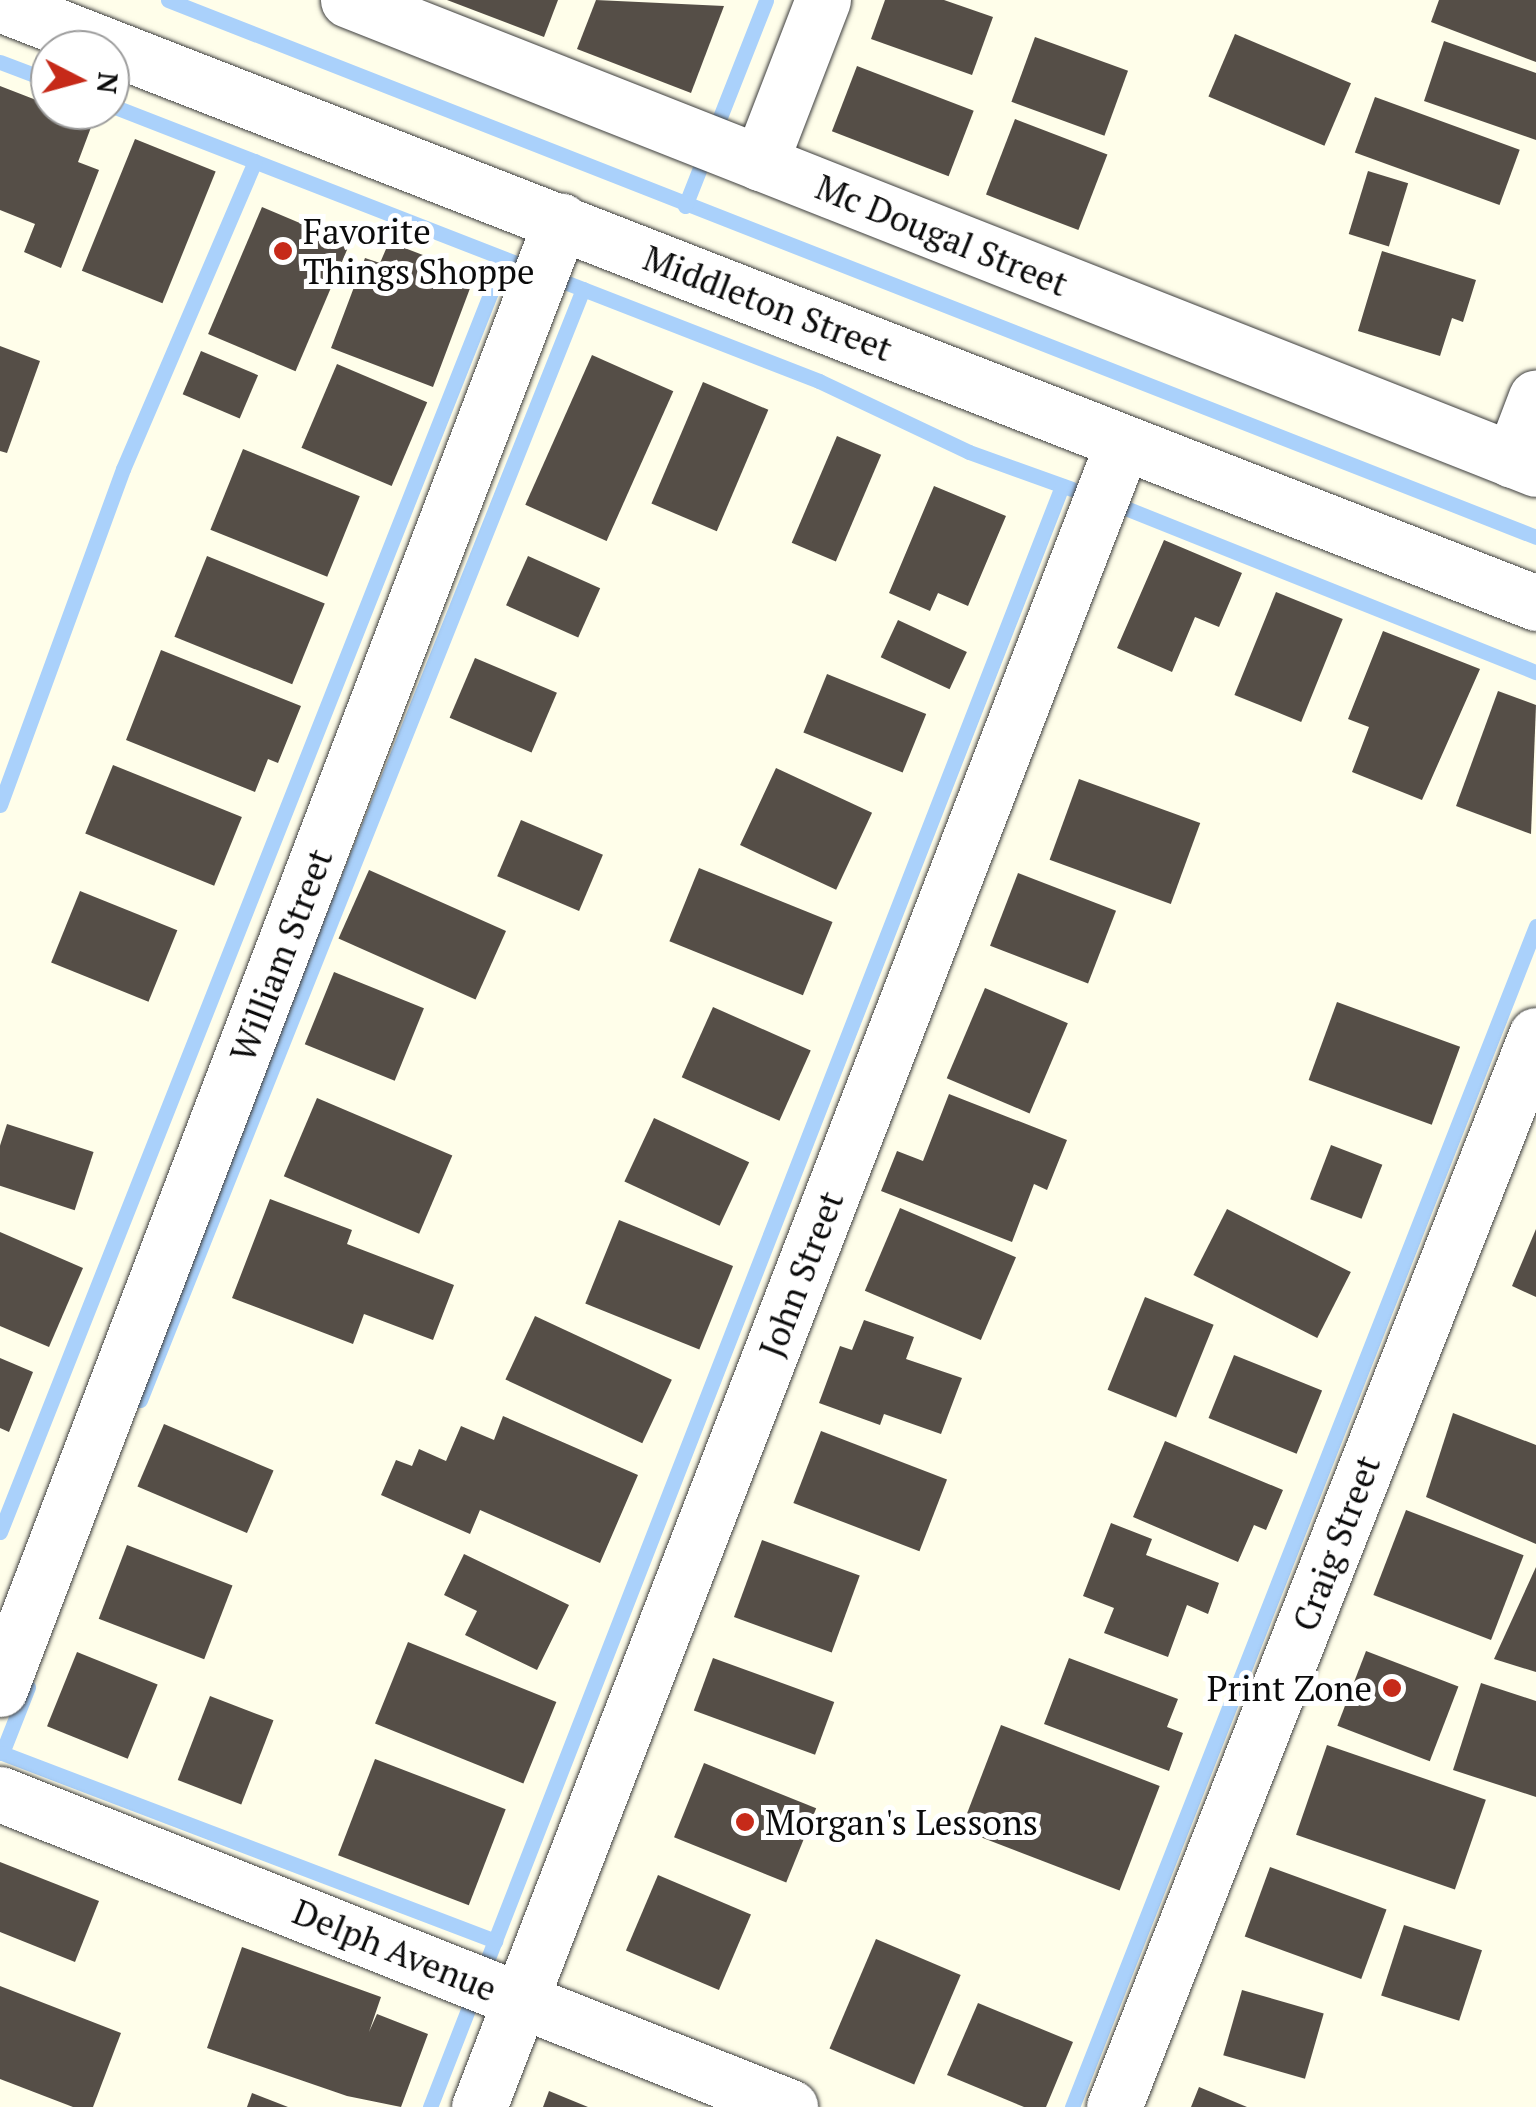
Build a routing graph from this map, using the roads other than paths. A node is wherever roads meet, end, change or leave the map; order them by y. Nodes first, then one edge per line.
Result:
1 (348, 0) edge
2 (823, 0) edge
3 (0, 4) edge
4 (731, 152) junction
5 (561, 221) junction
6 (1536, 397) edge
7 (1118, 453) junction
8 (1524, 465) edge
9 (1536, 603) edge
10 (1536, 1035) edge
11 (0, 1689) edge
12 (0, 1794) edge
13 (495, 1990) junction
14 (480, 2107) edge
15 (790, 2107) edge
16 (1114, 2107) edge

1 - 4 street, Mc Dougal Street
2 - 4 street
3 - 5 street, Middleton Street
4 - 8 street, Mc Dougal Street
5 - 7 street, Middleton Street
5 - 11 street, William Street
6 - 8 street
7 - 9 street, Middleton Street
7 - 13 street, John Street
10 - 16 street, Craig Street
12 - 13 street, Delph Avenue
13 - 14 street, John Street
13 - 15 street, Delph Avenue

